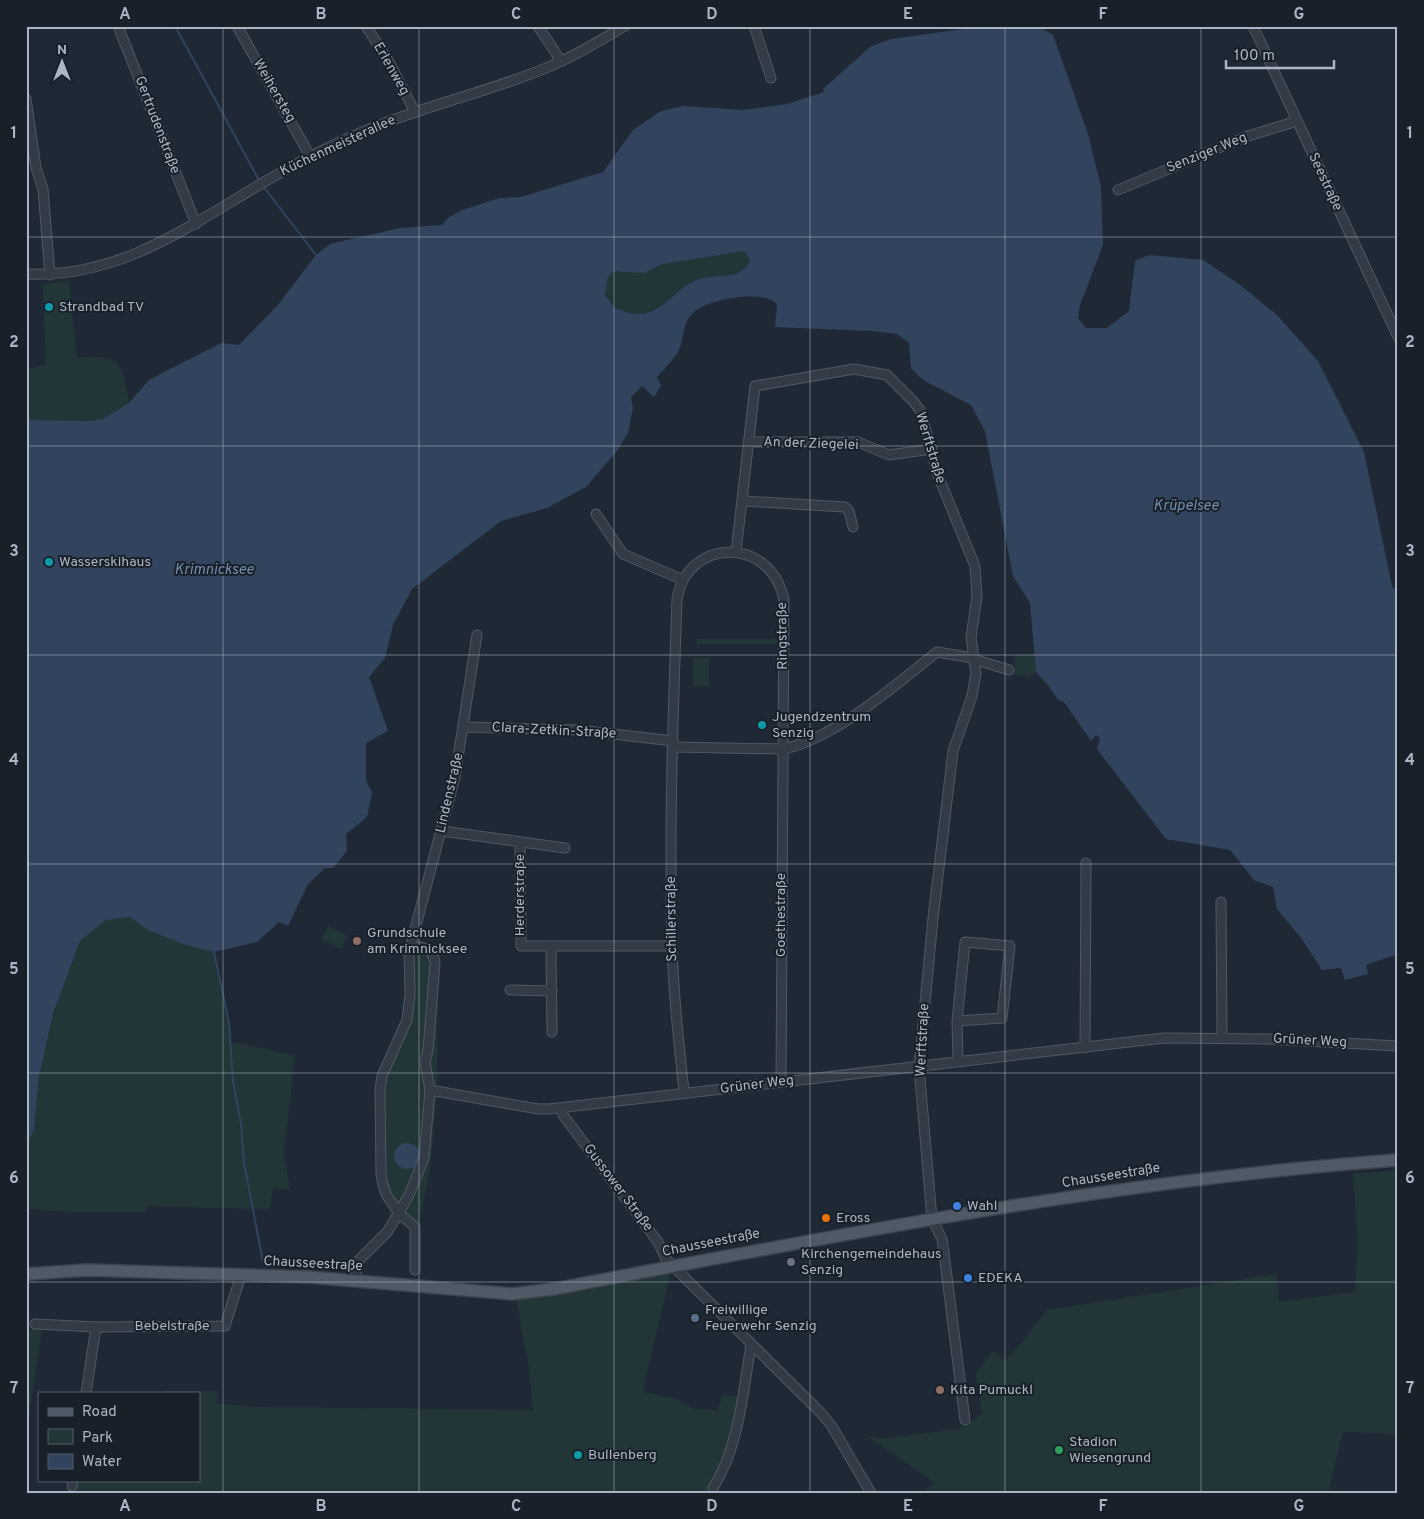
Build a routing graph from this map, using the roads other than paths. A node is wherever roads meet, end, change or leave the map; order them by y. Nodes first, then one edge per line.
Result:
1 (118, 26) edge
2 (237, 26) edge
3 (366, 26) edge
4 (538, 26) edge
5 (624, 26) edge
6 (754, 26) edge
7 (1252, 26) edge
8 (561, 61) junction
9 (771, 78) dead end
10 (26, 99) edge
11 (414, 112) junction
12 (1297, 121) junction
13 (310, 156) junction
14 (1118, 190) dead end
15 (196, 224) junction
16 (26, 274) edge
17 (50, 275) junction
18 (1398, 338) edge
19 (748, 442) junction
20 (932, 449) junction
21 (744, 500) junction
22 (596, 514) dead end
23 (853, 527) dead end
24 (736, 552) junction
25 (683, 580) junction
26 (477, 635) dead end
27 (975, 661) junction
28 (1009, 670) dead end
29 (464, 727) junction
30 (673, 744) junction
31 (784, 749) junction
32 (442, 831) junction
33 (520, 843) junction
34 (565, 848) dead end
35 (1086, 864) dead end
36 (1221, 902) dead end
37 (672, 946) junction
38 (551, 947) junction
39 (410, 948) junction
40 (510, 990) dead end
41 (552, 991) junction
42 (957, 1021) junction
43 (552, 1032) dead end
44 (1222, 1037) junction
45 (1398, 1046) edge
46 (1085, 1048) junction
47 (958, 1061) junction
48 (919, 1067) junction
49 (781, 1082) junction
50 (430, 1090) junction
51 (684, 1092) junction
52 (561, 1108) junction
53 (1398, 1160) edge
54 (399, 1210) junction
55 (932, 1220) junction
56 (672, 1266) junction
57 (416, 1270) dead end
58 (26, 1274) edge
59 (241, 1275) junction
60 (355, 1280) junction
61 (35, 1324) dead end
62 (96, 1327) junction
63 (751, 1345) junction
64 (86, 1392) edge
65 (966, 1420) dead end
66 (713, 1488) dead end
67 (871, 1493) edge

1 - 15 street, Gertrudenstraße
2 - 13 street, Weihersteg
3 - 11 street, Erlenweg
4 - 8 street
5 - 8 street, Küchenmeisterallee
6 - 9 street
7 - 12 street, Seestraße
8 - 11 street, Küchenmeisterallee
10 - 17 street
11 - 13 street, Küchenmeisterallee
12 - 14 street, Senziger Weg
12 - 18 street, Seestraße
13 - 15 street, Küchenmeisterallee
15 - 17 street, Küchenmeisterallee
16 - 17 street, Küchenmeisterallee
19 - 20 street, An der Ziegelei
19 - 20 street, Werftstraße
19 - 21 street
20 - 27 street, Werftstraße
21 - 23 street
21 - 24 street
22 - 25 street
24 - 25 street, Ringstraße
24 - 31 street, Ringstraße
25 - 30 street, Ringstraße
26 - 29 street, Lindenstraße
27 - 28 street
27 - 31 street
27 - 48 street, Werftstraße
29 - 30 street, Clara-Zetkin-Straße
29 - 32 street, Lindenstraße
30 - 31 street, Clara-Zetkin-Straße
30 - 37 street, Schillerstraße
31 - 49 street, Goethestraße
32 - 33 street, Herderstraße
32 - 39 street, Lindenstraße
33 - 34 street, Herderstraße
33 - 38 street, Herderstraße
35 - 46 street
36 - 44 street
37 - 38 street, Herderstraße
37 - 51 street, Schillerstraße
38 - 41 street
39 - 50 street
39 - 54 street, Lindenstraße
40 - 41 street
41 - 43 street
42 - 42 street
42 - 47 street
44 - 45 street, Grüner Weg
44 - 46 street, Grüner Weg
46 - 47 street, Grüner Weg
47 - 48 street, Grüner Weg
48 - 49 street, Grüner Weg
48 - 55 street, Werftstraße
49 - 51 street, Grüner Weg
50 - 52 street, Grüner Weg
50 - 54 street
51 - 52 street, Grüner Weg
52 - 56 street, Gussower Straße
53 - 55 main road, Chausseestraße
54 - 57 street, Lindenstraße
54 - 60 street
55 - 56 main road, Chausseestraße
55 - 65 street, Werftstraße
56 - 60 main road, Chausseestraße
56 - 63 street, Gussower Straße
58 - 59 main road, Chausseestraße
59 - 60 main road, Chausseestraße
59 - 62 street, Bebelstraße
61 - 62 street, Bebelstraße
62 - 64 street
63 - 66 street
63 - 67 street, Gussower Straße

